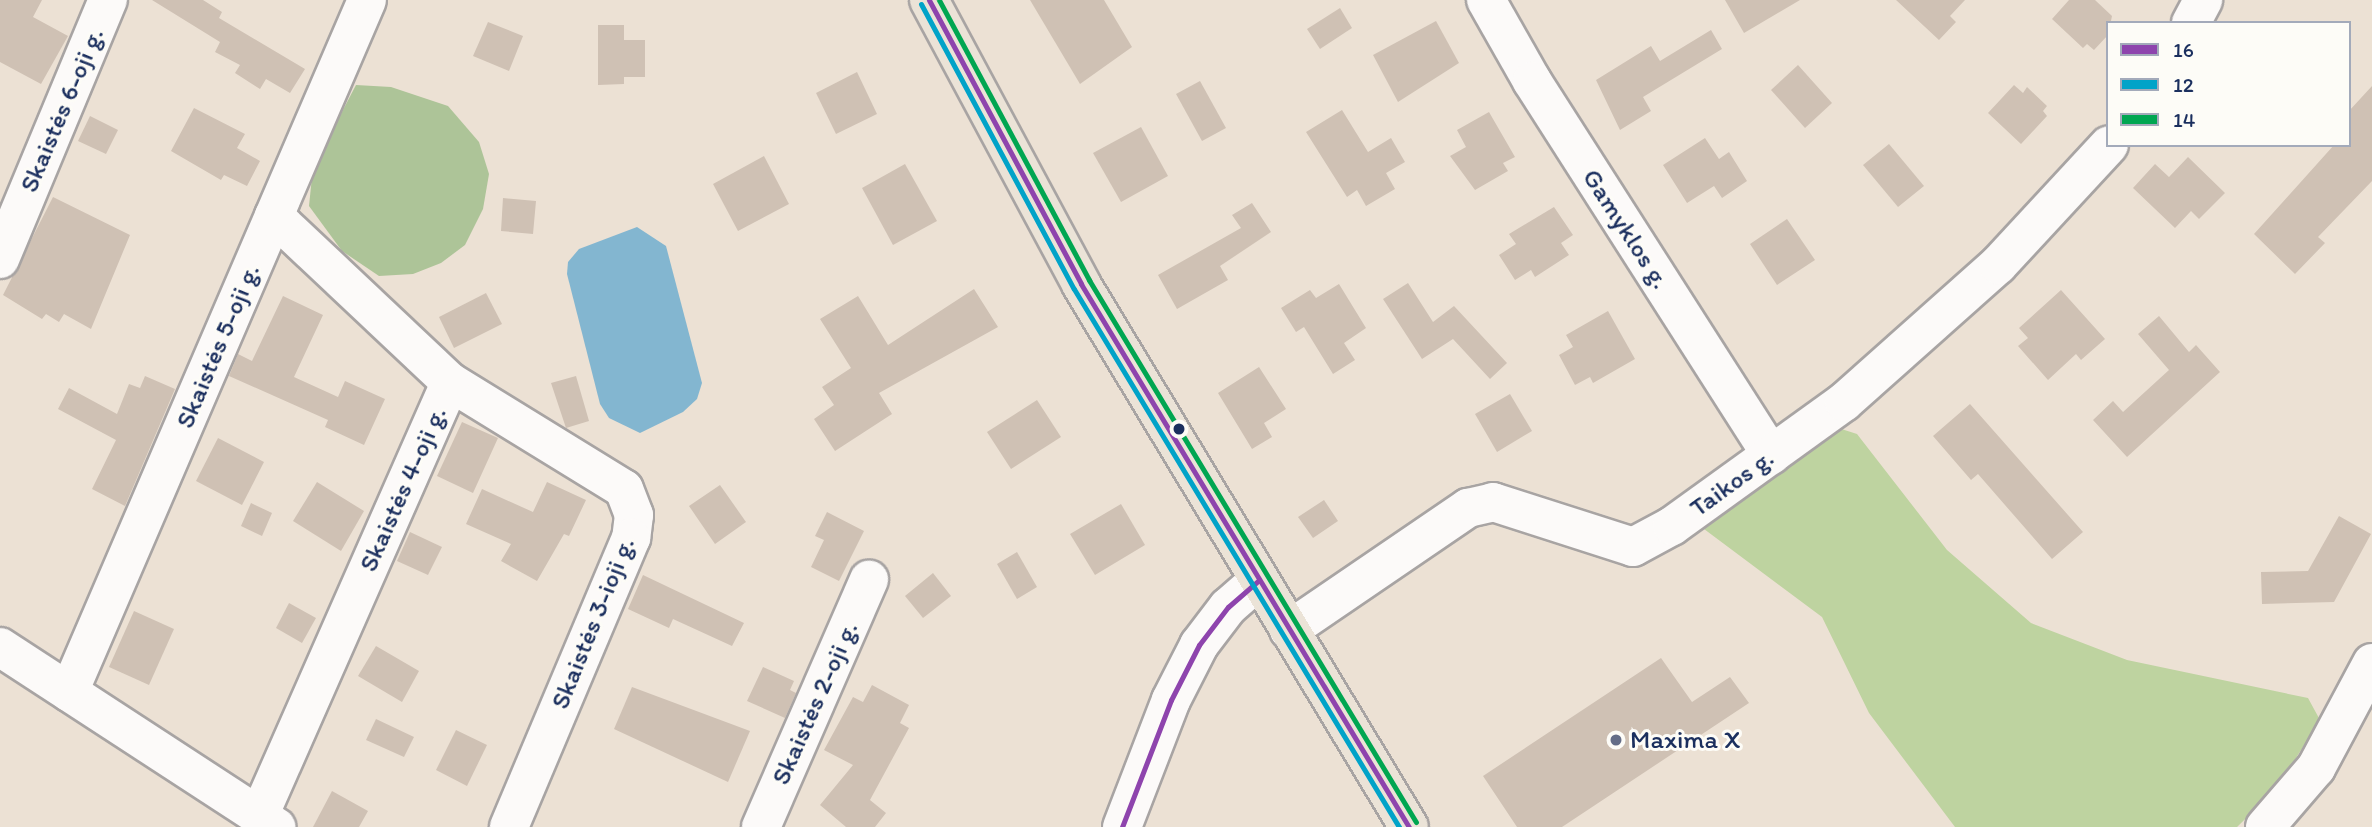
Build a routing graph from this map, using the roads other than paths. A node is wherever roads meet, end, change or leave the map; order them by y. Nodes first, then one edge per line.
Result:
1 (108, 0) edge
2 (367, 0) edge
3 (929, 0) edge
4 (1486, 0) edge
5 (2203, 0) edge
6 (2192, 21) edge
7 (2107, 147) edge
8 (274, 216) junction
9 (0, 259) edge
10 (450, 382) junction
11 (1771, 455) junction
12 (869, 580) dead end
13 (1259, 580) junction
14 (1289, 630) junction
15 (0, 647) edge
16 (2372, 663) edge
17 (69, 692) junction
18 (267, 822) edge
19 (509, 827) edge
20 (761, 827) edge
21 (1122, 827) edge
22 (1409, 827) edge
23 (2265, 827) edge

1 - 9 street, Skaistės 6-oji g.
2 - 8 street, Skaistės 5-oji g.
3 - 13 main road
4 - 11 street, Gamyklos g.
5 - 6 street
7 - 11 street, Taikos g.
8 - 10 street, Skaistės 4-oji g.
8 - 17 street, Skaistės 5-oji g.
10 - 18 street, Skaistės 4-oji g.
10 - 19 street, Skaistės 3-ioji g.
11 - 14 street, Taikos g.
12 - 20 street, Skaistės 2-oji g.
13 - 14 main road
13 - 21 street
14 - 22 main road
15 - 17 street
16 - 23 street
17 - 18 street

